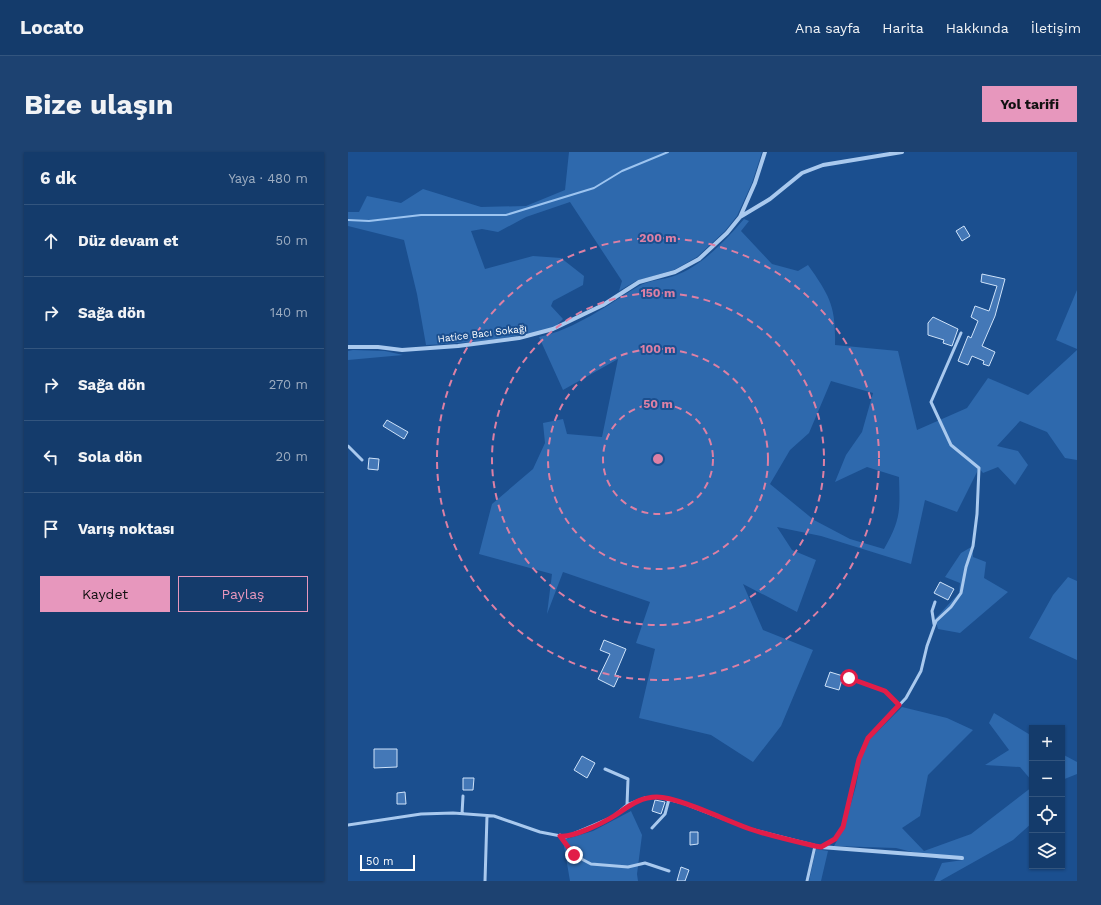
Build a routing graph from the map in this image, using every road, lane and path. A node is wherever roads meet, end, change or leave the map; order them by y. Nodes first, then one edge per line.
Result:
1 (765, 152) edge
2 (902, 152) edge
3 (740, 217) junction
4 (961, 333) dead end
5 (348, 347) edge
6 (348, 446) edge
7 (362, 460) dead end
8 (935, 602) dead end
9 (934, 626) junction
10 (849, 678) dead end
11 (899, 705) junction
12 (605, 769) dead end
13 (463, 796) dead end
14 (669, 799) junction
15 (627, 805) junction
16 (462, 814) junction
17 (487, 816) junction
18 (348, 825) edge
19 (652, 828) dead end
20 (560, 836) junction
21 (815, 846) junction
22 (821, 847) junction
23 (962, 858) dead end
24 (668, 871) dead end
25 (485, 881) edge
26 (807, 881) edge

1 - 3 street
2 - 3 street, Hatice Bacı Sokağı
3 - 5 street, Hatice Bacı Sokağı
4 - 9 lane
6 - 7 lane
8 - 9 lane
9 - 11 lane
10 - 11 lane
11 - 22 lane
12 - 15 lane
13 - 16 lane
14 - 15 lane
14 - 19 lane
14 - 21 lane
15 - 20 lane
16 - 17 lane
16 - 18 lane
17 - 20 lane
17 - 25 lane
20 - 24 lane
21 - 22 lane
21 - 26 lane
22 - 23 street

